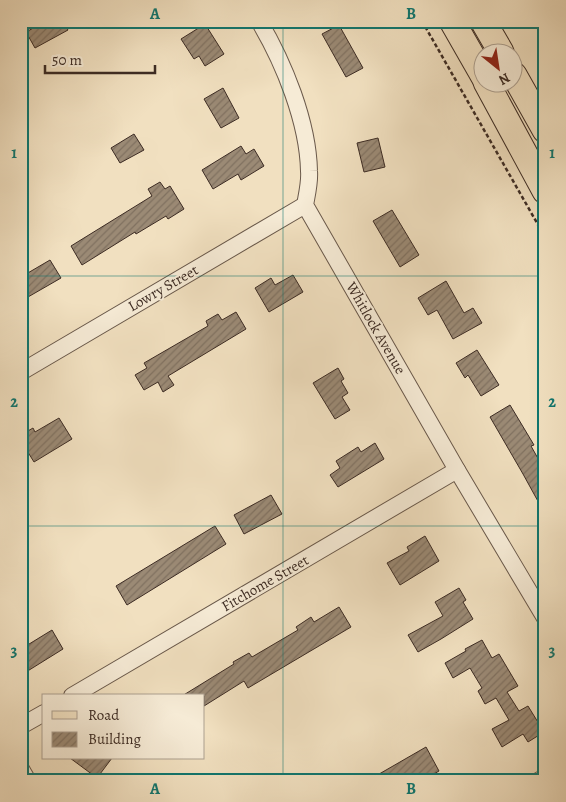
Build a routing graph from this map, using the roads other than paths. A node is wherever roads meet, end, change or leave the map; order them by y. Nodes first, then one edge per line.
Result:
1 (259, 21) edge
2 (452, 21) edge
3 (483, 21) edge
4 (495, 42) edge
5 (474, 60) edge
6 (491, 92) edge
7 (524, 92) edge
8 (545, 130) edge
9 (545, 191) edge
10 (306, 205) junction
11 (21, 372) edge
12 (457, 470) junction
13 (545, 618) edge
14 (75, 694) edge
15 (42, 714) edge
16 (21, 726) edge
17 (21, 769) edge
18 (545, 777) edge
19 (28, 781) edge
20 (538, 781) edge

1 - 10 street
2 - 5 main road
3 - 4 main road
6 - 9 main road
7 - 8 main road
10 - 11 street, Lowry Street
10 - 12 street, Whitlock Avenue
12 - 13 street, Whitlock Avenue
12 - 14 street, Fitchome Street
15 - 16 street
17 - 19 street
18 - 20 street

